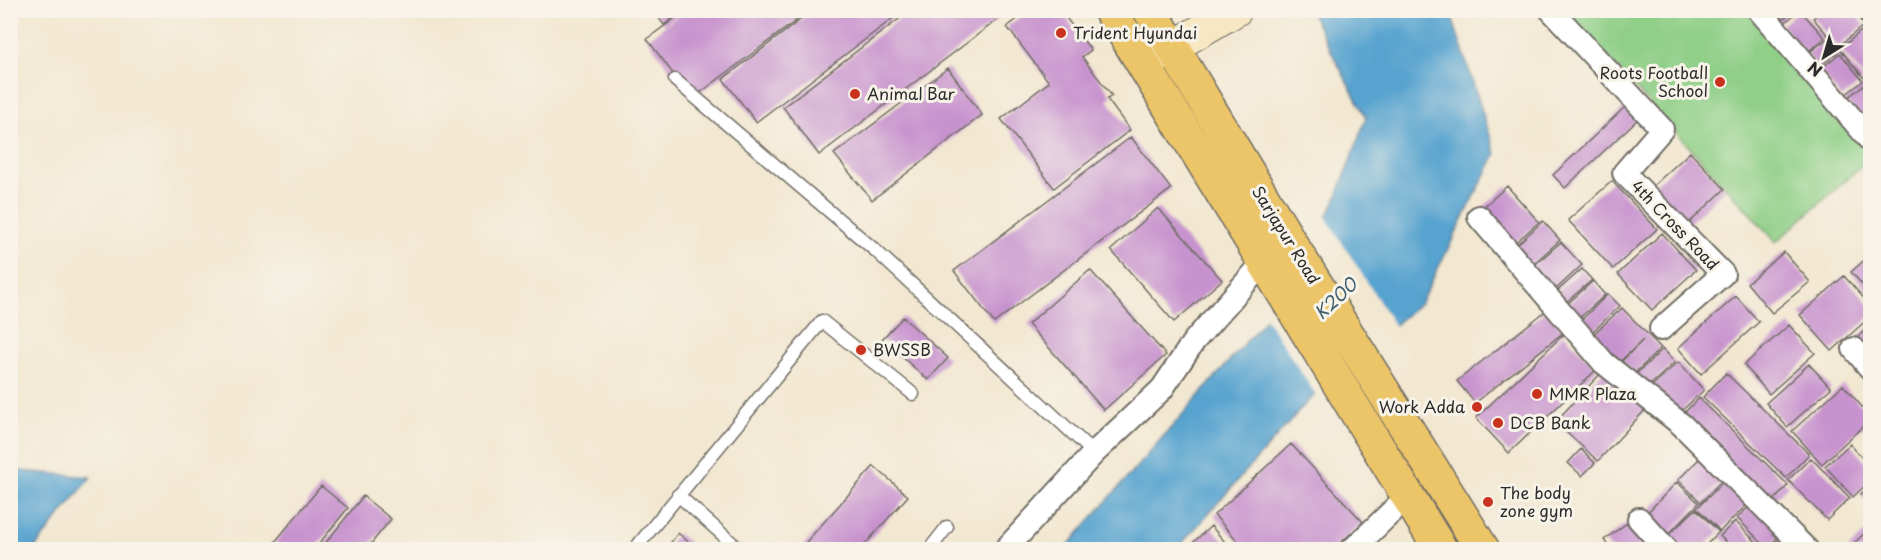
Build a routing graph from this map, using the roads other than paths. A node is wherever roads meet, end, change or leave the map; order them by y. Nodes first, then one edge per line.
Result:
1 (1236, 10) edge
2 (1551, 10) edge
3 (1759, 10) edge
4 (1155, 12) edge
5 (1117, 21) edge
6 (1172, 47) junction
7 (1143, 64) junction
8 (675, 80) dead end
9 (1870, 140) edge
10 (1479, 217) dead end
11 (1268, 268) junction
12 (1661, 329) dead end
13 (1854, 349) dead end
14 (1870, 368) edge
15 (913, 394) dead end
16 (1094, 453) junction
17 (678, 495) junction
18 (1409, 495) junction
19 (1639, 519) dead end
20 (947, 527) dead end
21 (634, 549) edge
22 (740, 549) edge
23 (929, 549) edge
24 (1005, 549) edge
25 (1352, 549) edge
26 (1441, 549) edge
27 (1483, 549) edge
28 (1667, 549) edge
29 (1807, 549) edge

1 - 6 main road
2 - 12 street, 4th Cross Road
3 - 9 street
4 - 5 main road
4 - 6 main road, Sarjapur Road
5 - 7 main road, Sarjapur Road
6 - 7 main road
6 - 27 main road, Sarjapur Road
7 - 11 main road, Sarjapur Road
8 - 16 lane
10 - 29 street
11 - 16 street
11 - 18 main road, Sarjapur Road
13 - 14 street
15 - 17 lane
16 - 24 street
17 - 21 lane
17 - 22 lane
18 - 25 street
18 - 26 main road, Sarjapur Road
19 - 28 street
20 - 23 lane

